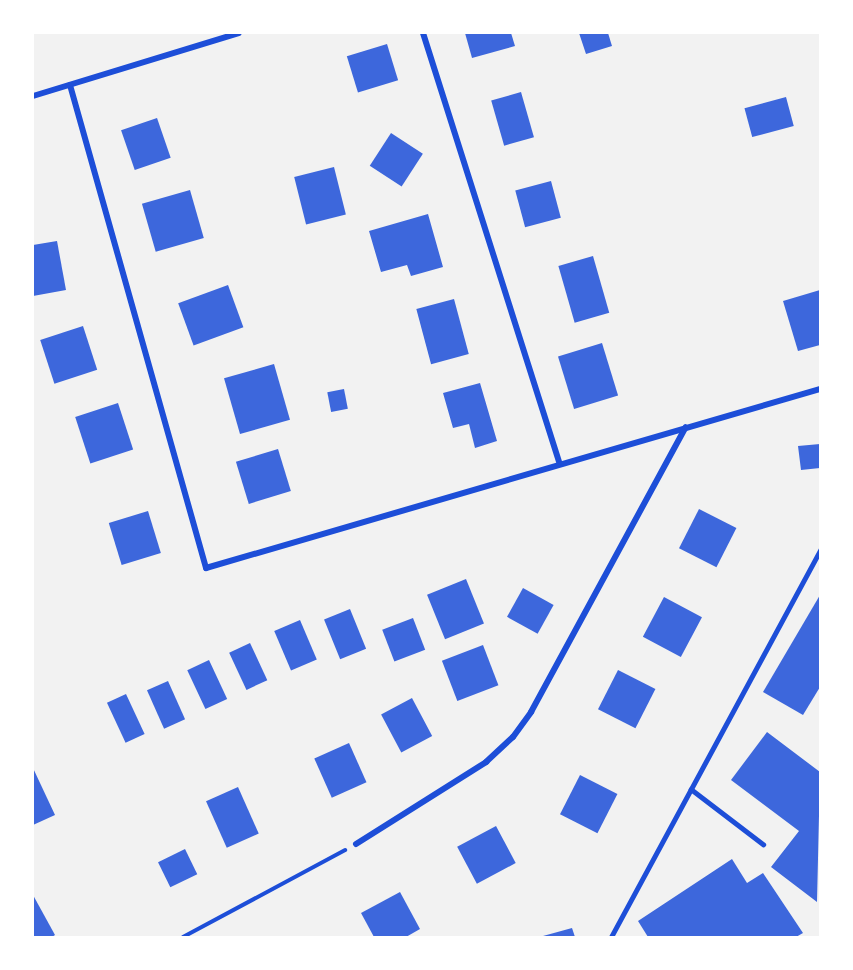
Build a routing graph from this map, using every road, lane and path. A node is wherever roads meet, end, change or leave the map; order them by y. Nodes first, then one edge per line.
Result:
1 (239, 33) edge
2 (423, 33) edge
3 (70, 85) junction
4 (33, 96) edge
5 (820, 389) edge
6 (686, 427) junction
7 (559, 462) junction
8 (820, 550) edge
9 (691, 789) junction
10 (356, 844) joint
11 (763, 844) dead end
12 (183, 937) edge
13 (612, 937) edge

1 - 3 street
2 - 7 street
3 - 4 street
3 - 7 street
5 - 6 street
6 - 7 street
6 - 10 street
8 - 9 lane
9 - 11 lane
9 - 13 lane
10 - 12 path

